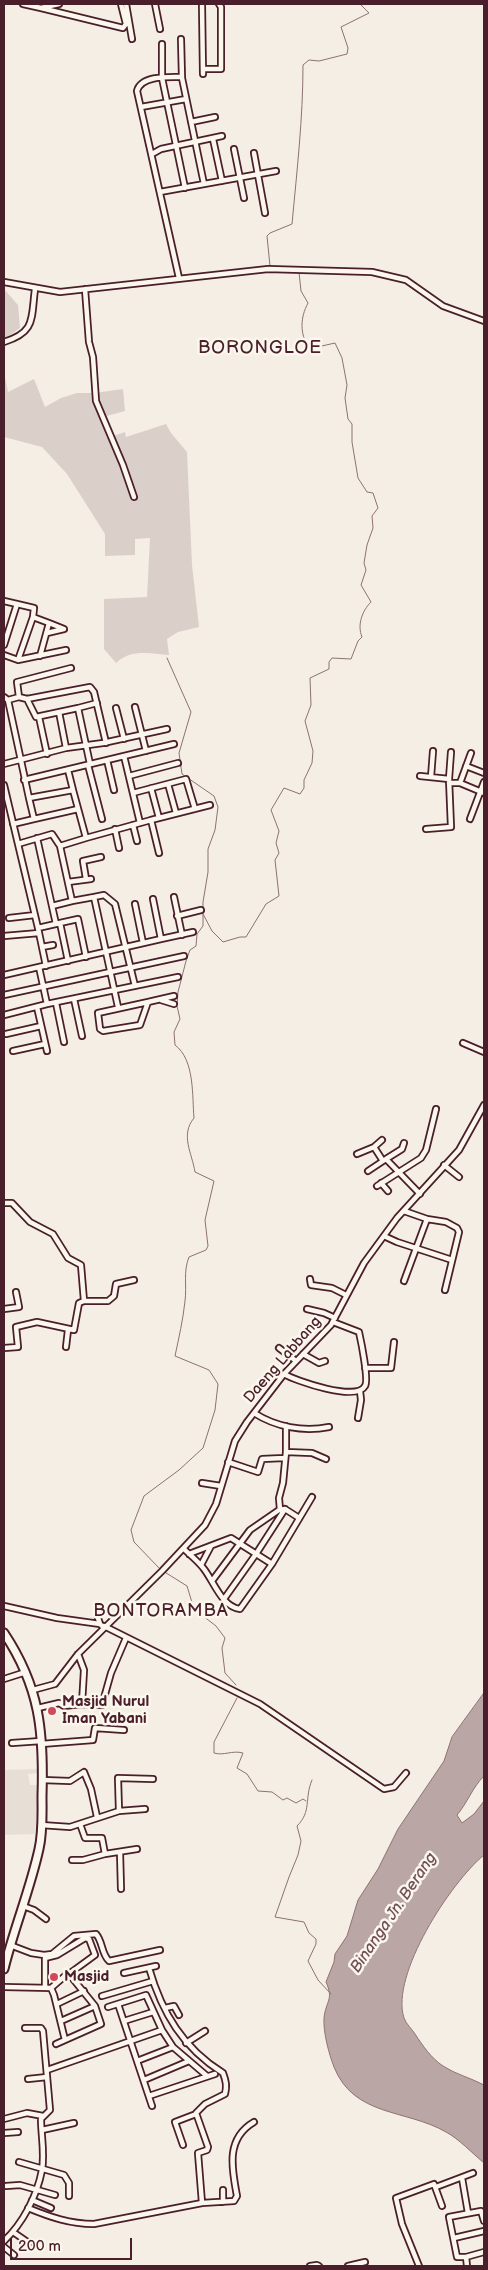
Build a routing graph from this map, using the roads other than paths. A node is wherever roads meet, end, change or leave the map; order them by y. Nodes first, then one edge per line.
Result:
1 (23, 4) edge
2 (58, 4) edge
3 (121, 4) edge
4 (126, 4) edge
5 (156, 4) edge
6 (202, 4) edge
7 (219, 4) edge
8 (33, 5) edge
9 (41, 8) junction
10 (160, 30) dead end
11 (132, 38) dead end
12 (181, 39) dead end
13 (162, 44) dead end
14 (182, 77) junction
15 (162, 78) junction
16 (186, 99) junction
17 (167, 102) junction
18 (141, 107) junction
19 (215, 117) dead end
20 (191, 122) junction
21 (222, 136) dead end
22 (213, 139) junction
23 (195, 142) junction
24 (176, 146) junction
25 (234, 149) dead end
26 (254, 153) dead end
27 (152, 154) junction
28 (276, 171) dead end
29 (258, 174) junction
30 (240, 177) junction
31 (222, 181) junction
32 (204, 184) junction
33 (185, 188) junction
34 (160, 192) junction
35 (244, 198) dead end
36 (265, 213) dead end
37 (179, 278) junction
38 (4, 282) edge
39 (35, 288) junction
40 (85, 289) junction
41 (484, 321) edge
42 (4, 342) edge
43 (134, 497) dead end
44 (4, 601) edge
45 (17, 604) junction
46 (33, 617) junction
47 (49, 623) junction
48 (6, 632) edge
49 (47, 633) junction
50 (4, 645) edge
51 (66, 650) dead end
52 (4, 655) edge
53 (40, 656) junction
54 (18, 660) junction
55 (71, 668) dead end
56 (19, 697) junction
57 (6, 698) edge
58 (27, 699) junction
59 (97, 703) junction
60 (135, 707) dead end
61 (78, 708) junction
62 (116, 708) dead end
63 (59, 712) junction
64 (39, 717) junction
65 (167, 729) dead end
66 (140, 735) junction
67 (124, 739) junction
68 (106, 743) junction
69 (174, 744) dead end
70 (85, 745) junction
71 (66, 748) junction
72 (433, 750) dead end
73 (146, 751) junction
74 (451, 752) dead end
75 (472, 753) dead end
76 (47, 754) junction
77 (124, 756) junction
78 (20, 760) junction
79 (107, 760) junction
80 (178, 763) dead end
81 (4, 764) edge
82 (89, 765) junction
83 (466, 766) junction
84 (68, 770) junction
85 (484, 774) edge
86 (129, 776) junction
87 (420, 776) dead end
88 (431, 777) junction
89 (24, 780) junction
90 (449, 781) junction
91 (484, 782) edge
92 (460, 783) junction
93 (168, 784) junction
94 (4, 785) edge
95 (151, 788) junction
96 (73, 790) junction
97 (114, 790) dead end
98 (133, 793) junction
99 (482, 793) edge
100 (29, 798) junction
101 (210, 805) dead end
102 (78, 809) junction
103 (195, 809) junction
104 (176, 813) junction
105 (159, 818) junction
106 (34, 819) junction
107 (102, 819) dead end
108 (470, 819) dead end
109 (150, 820) junction
110 (140, 823) junction
111 (13, 824) junction
112 (133, 825) junction
113 (115, 829) junction
114 (426, 829) dead end
115 (38, 838) junction
116 (86, 838) junction
117 (137, 841) dead end
118 (18, 844) junction
119 (60, 846) junction
120 (119, 848) dead end
121 (159, 854) dead end
122 (101, 857) dead end
123 (68, 882) junction
124 (94, 897) junction
125 (174, 897) dead end
126 (153, 899) dead end
127 (72, 901) junction
128 (135, 904) dead end
129 (52, 906) junction
130 (201, 910) dead end
131 (35, 916) junction
132 (177, 916) junction
133 (9, 918) dead end
134 (58, 924) junction
135 (39, 931) junction
136 (193, 932) dead end
137 (182, 935) junction
138 (4, 936) edge
139 (162, 939) junction
140 (143, 943) junction
141 (54, 945) dead end
142 (42, 947) junction
143 (125, 948) junction
144 (105, 952) junction
145 (184, 956) dead end
146 (86, 957) junction
147 (68, 961) junction
148 (46, 966) junction
149 (40, 967) junction
150 (129, 968) junction
151 (110, 972) junction
152 (4, 975) edge
153 (178, 977) dead end
154 (44, 986) junction
155 (135, 986) junction
156 (114, 990) junction
157 (4, 995) edge
158 (174, 996) dead end
159 (74, 999) junction
160 (158, 999) junction
161 (148, 1002) junction
162 (56, 1003) junction
163 (47, 1004) junction
164 (174, 1004) dead end
165 (37, 1007) junction
166 (118, 1007) junction
167 (4, 1015) edge
168 (41, 1026) junction
169 (6, 1034) dead end
170 (82, 1036) dead end
171 (64, 1042) dead end
172 (463, 1043) dead end
173 (45, 1044) junction
174 (13, 1051) dead end
175 (47, 1051) dead end
176 (484, 1052) edge
177 (484, 1104) edge
178 (436, 1109) dead end
179 (382, 1140) dead end
180 (404, 1143) dead end
181 (374, 1147) junction
182 (357, 1154) dead end
183 (384, 1160) junction
184 (444, 1165) junction
185 (368, 1171) dead end
186 (398, 1173) junction
187 (459, 1178) dead end
188 (388, 1191) dead end
189 (420, 1194) junction
190 (4, 1203) edge
191 (404, 1210) junction
192 (426, 1219) junction
193 (384, 1236) junction
194 (417, 1249) junction
195 (452, 1260) junction
196 (310, 1279) dead end
197 (134, 1280) dead end
198 (404, 1281) dead end
199 (445, 1290) dead end
200 (16, 1292) dead end
201 (346, 1295) junction
202 (84, 1301) junction
203 (4, 1309) edge
204 (307, 1309) dead end
205 (334, 1320) junction
206 (68, 1330) junction
207 (394, 1342) dead end
208 (66, 1347) dead end
209 (4, 1348) edge
210 (279, 1348) dead end
211 (303, 1354) junction
212 (296, 1361) junction
213 (325, 1361) dead end
214 (365, 1368) junction
215 (284, 1374) junction
216 (360, 1391) junction
217 (254, 1413) junction
218 (358, 1418) dead end
219 (286, 1426) junction
220 (329, 1427) dead end
221 (286, 1452) junction
222 (284, 1458) junction
223 (326, 1458) dead end
224 (228, 1462) junction
225 (202, 1483) dead end
226 (221, 1486) junction
227 (312, 1497) dead end
228 (282, 1509) junction
229 (299, 1518) junction
230 (239, 1543) junction
231 (212, 1546) junction
232 (184, 1549) junction
233 (189, 1554) junction
234 (256, 1554) junction
235 (272, 1564) junction
236 (200, 1565) junction
237 (212, 1581) junction
238 (224, 1599) junction
239 (4, 1606) edge
240 (98, 1607) dead end
241 (103, 1626) junction
242 (4, 1633) edge
243 (126, 1638) junction
244 (80, 1657) junction
245 (26, 1672) junction
246 (4, 1679) edge
247 (33, 1690) junction
248 (82, 1704) junction
249 (38, 1708) junction
250 (124, 1730) dead end
251 (41, 1742) junction
252 (12, 1743) dead end
253 (406, 1773) dead end
254 (153, 1779) dead end
255 (42, 1780) junction
256 (145, 1809) dead end
257 (119, 1811) junction
258 (96, 1817) junction
259 (80, 1824) junction
260 (41, 1825) junction
261 (137, 1849) dead end
262 (120, 1852) junction
263 (105, 1854) junction
264 (72, 1860) dead end
265 (122, 1889) dead end
266 (23, 1906) junction
267 (46, 1919) dead end
268 (7, 1947) edge
269 (160, 1950) dead end
270 (156, 1966) dead end
271 (149, 1968) junction
272 (4, 1969) edge
273 (124, 1973) dead end
274 (70, 1974) junction
275 (153, 1981) junction
276 (4, 1987) edge
277 (48, 1987) junction
278 (84, 1991) junction
279 (102, 1996) dead end
280 (57, 2004) junction
281 (118, 2004) junction
282 (95, 2006) junction
283 (108, 2007) dead end
284 (164, 2008) junction
285 (153, 2012) junction
286 (179, 2015) dead end
287 (61, 2021) junction
288 (124, 2021) junction
289 (25, 2028) dead end
290 (162, 2030) junction
291 (205, 2030) dead end
292 (65, 2040) junction
293 (130, 2041) junction
294 (186, 2042) junction
295 (56, 2044) dead end
296 (173, 2047) junction
297 (137, 2061) junction
298 (190, 2061) junction
299 (47, 2070) junction
300 (215, 2074) dead end
301 (207, 2076) junction
302 (48, 2077) junction
303 (28, 2079) dead end
304 (144, 2080) junction
305 (149, 2096) junction
306 (152, 2106) dead end
307 (196, 2114) junction
308 (43, 2116) junction
309 (4, 2119) edge
310 (254, 2122) dead end
311 (74, 2123) dead end
312 (42, 2130) junction
313 (18, 2132) dead end
314 (4, 2133) edge
315 (183, 2145) dead end
316 (19, 2162) dead end
317 (42, 2169) junction
318 (473, 2173) dead end
319 (462, 2178) junction
320 (6, 2186) dead end
321 (436, 2187) junction
322 (36, 2189) junction
323 (223, 2190) dead end
324 (55, 2195) dead end
325 (69, 2196) dead end
326 (32, 2200) junction
327 (223, 2202) junction
328 (202, 2203) junction
329 (442, 2206) dead end
330 (28, 2208) junction
331 (51, 2208) dead end
332 (468, 2213) junction
333 (484, 2221) edge
334 (484, 2231) edge
335 (13, 2232) junction
336 (454, 2238) junction
337 (4, 2242) edge
338 (29, 2242) dead end
339 (4, 2246) edge
340 (484, 2252) edge
341 (14, 2255) dead end
342 (466, 2257) junction
343 (365, 2262) dead end
344 (310, 2266) edge
345 (319, 2266) edge
346 (350, 2266) edge
347 (419, 2266) edge
348 (467, 2266) edge

1 - 8 street
2 - 9 street
3 - 9 street
4 - 11 street
5 - 10 street
6 - 7 street
8 - 9 street
12 - 14 street
13 - 15 street
14 - 15 street
14 - 16 street
15 - 17 street
15 - 18 street
16 - 17 street
16 - 20 street
17 - 18 street
17 - 24 street
18 - 27 street
19 - 20 street
20 - 23 street
21 - 22 street
22 - 23 street
22 - 31 street
23 - 24 street
23 - 32 street
24 - 27 street
24 - 33 street
25 - 30 street
26 - 29 street
27 - 34 street
28 - 29 street
29 - 30 street
29 - 36 street
30 - 31 street
30 - 35 street
31 - 32 street
32 - 33 street
33 - 34 street
34 - 37 street
37 - 40 street
37 - 41 street
38 - 39 street
39 - 40 street
39 - 42 street
40 - 43 street
44 - 45 street
45 - 46 street
45 - 48 street
46 - 47 street
46 - 54 street
47 - 49 street
47 - 49 street
48 - 50 street
49 - 53 street
51 - 53 street
52 - 54 street
53 - 54 street
55 - 56 street
56 - 57 street
56 - 58 street
57 - 78 street
58 - 59 street
58 - 64 street
59 - 61 street
59 - 68 street
60 - 66 street
61 - 63 street
61 - 70 street
62 - 67 street
63 - 64 street
63 - 71 street
64 - 76 street
65 - 66 street
66 - 67 street
66 - 73 street
67 - 68 street
68 - 70 street
69 - 73 street
70 - 71 street
70 - 82 street
71 - 76 street
72 - 88 street
73 - 77 street
74 - 90 street
75 - 83 street
76 - 78 street
77 - 79 street
77 - 86 street
78 - 81 street
78 - 89 street
79 - 82 street
79 - 97 street
80 - 86 street
82 - 84 street
82 - 107 street
83 - 85 street
83 - 92 street
84 - 89 street
84 - 96 street
86 - 98 street
87 - 88 street
88 - 90 street
89 - 100 street
90 - 92 street
90 - 114 street
91 - 99 street
92 - 99 street
93 - 95 street
93 - 103 street
93 - 104 street
94 - 111 street
95 - 98 street
95 - 105 street
96 - 100 street
96 - 102 street
98 - 110 street
99 - 108 street
100 - 106 street
101 - 103 street
102 - 106 street
102 - 116 street
103 - 104 street
104 - 105 street
105 - 109 street
106 - 111 street
109 - 110 street
109 - 121 street
110 - 112 street
111 - 118 street
112 - 113 street
112 - 117 street
113 - 116 street
113 - 120 street
115 - 118 street
115 - 119 street
115 - 129 street
116 - 119 street
118 - 131 street
119 - 123 street
122 - 123 street
123 - 127 street
124 - 127 street
124 - 143 street
124 - 144 street
125 - 132 street
126 - 139 street
127 - 129 street
128 - 140 street
129 - 134 street
130 - 132 street
131 - 133 street
131 - 135 street
132 - 137 street
134 - 135 street
134 - 146 street
134 - 147 street
135 - 138 street
135 - 142 street
136 - 137 street
137 - 139 street
139 - 140 street
140 - 143 street
141 - 142 street
142 - 148 street
143 - 144 street
143 - 150 street
144 - 146 street
144 - 151 street
145 - 150 street
146 - 147 street
147 - 148 street
148 - 149 street
149 - 152 street
149 - 154 street
150 - 151 street
150 - 155 street
151 - 154 street
151 - 156 street
153 - 155 street
154 - 157 street
154 - 163 street
155 - 156 street
156 - 159 street
156 - 166 street
158 - 160 street
159 - 162 street
159 - 170 street
160 - 161 street
160 - 164 street
161 - 166 street
161 - 166 street
162 - 163 street
162 - 171 street
163 - 165 street
165 - 167 street
165 - 168 street
168 - 169 street
168 - 173 street
172 - 176 street
173 - 174 street
173 - 175 street
177 - 184 street, Daeng Labbang
178 - 186 street
179 - 181 street
180 - 183 street
181 - 182 street
181 - 183 street
183 - 185 street
183 - 186 street
184 - 187 street
184 - 189 street, Daeng Labbang
186 - 188 street
186 - 189 street
189 - 191 street, Daeng Labbang
190 - 202 street
191 - 192 street
191 - 193 street, Daeng Labbang
192 - 194 street
192 - 195 street
193 - 194 street
193 - 201 street, Daeng Labbang
194 - 195 street
194 - 198 street
195 - 199 street
196 - 201 street
197 - 202 street
200 - 203 street
201 - 205 street, Daeng Labbang
202 - 206 street
204 - 205 street
205 - 211 street, Daeng Labbang
205 - 214 street
206 - 208 street
206 - 209 street
207 - 214 street
210 - 212 street
211 - 212 street, Daeng Labbang
211 - 213 street
212 - 215 street, Daeng Labbang
214 - 216 street
215 - 216 street
215 - 217 street, Daeng Labbang
216 - 218 street
217 - 219 street
217 - 224 street, Daeng Labbang
219 - 220 street
219 - 221 street
221 - 222 street
221 - 223 street
222 - 224 street
222 - 228 street
224 - 226 street, Daeng Labbang
225 - 226 street
226 - 232 street, Daeng Labbang
227 - 229 street
228 - 229 street
228 - 230 street
228 - 234 street
229 - 235 street
230 - 231 street
230 - 234 street
230 - 237 street
231 - 233 street
231 - 236 street
232 - 233 street
232 - 241 street, Daeng Labbang
233 - 236 street
234 - 235 street
234 - 238 street
235 - 238 street
236 - 237 street
237 - 238 street
239 - 241 street
240 - 241 street
241 - 243 street
241 - 244 street, Daeng Labbang
242 - 245 main road
243 - 248 street
243 - 253 street
244 - 247 street, Daeng Labbang
244 - 248 street
245 - 246 street
245 - 247 main road
247 - 249 main road
248 - 249 street
249 - 251 main road
250 - 251 street
251 - 252 street
251 - 255 main road
254 - 257 street
255 - 258 street
255 - 260 main road
256 - 257 street
257 - 258 street
258 - 259 street
259 - 260 street
259 - 263 street
260 - 266 main road
261 - 262 street
262 - 263 street
262 - 265 street
263 - 264 street
266 - 267 street
266 - 268 main road
268 - 269 street
268 - 272 main road
270 - 271 street
271 - 273 street
271 - 275 street
274 - 277 street
274 - 277 street
274 - 278 street
275 - 279 street
275 - 284 street
276 - 277 street
277 - 280 street
278 - 280 street
278 - 282 street
280 - 287 street
281 - 283 street
281 - 285 street
281 - 288 street
282 - 287 street
282 - 292 street
284 - 286 street
284 - 294 street
285 - 288 street
285 - 290 street
287 - 292 street
288 - 293 street
289 - 299 street
290 - 293 street
290 - 296 street
291 - 294 street
292 - 295 street
293 - 297 street
293 - 299 street
294 - 307 street
296 - 297 street
296 - 298 street
297 - 304 street
298 - 301 street
298 - 304 street
299 - 302 street
300 - 301 street
301 - 305 street
302 - 303 street
302 - 308 street
304 - 305 street
305 - 306 street
307 - 315 street
307 - 328 street
308 - 309 street
308 - 312 street
310 - 327 street
311 - 312 street
312 - 317 street
313 - 314 street
316 - 317 street
317 - 322 street
317 - 325 street
318 - 319 street
319 - 321 street
319 - 332 street
320 - 322 street
321 - 329 street
321 - 347 street
322 - 324 street
322 - 326 street
323 - 327 street
326 - 330 street
326 - 331 street
327 - 328 street
328 - 330 street
330 - 335 street
332 - 333 street
332 - 336 street
334 - 336 street
335 - 337 street
335 - 338 street
336 - 342 street
339 - 341 street
340 - 342 street
342 - 348 street
343 - 346 street
344 - 345 street

